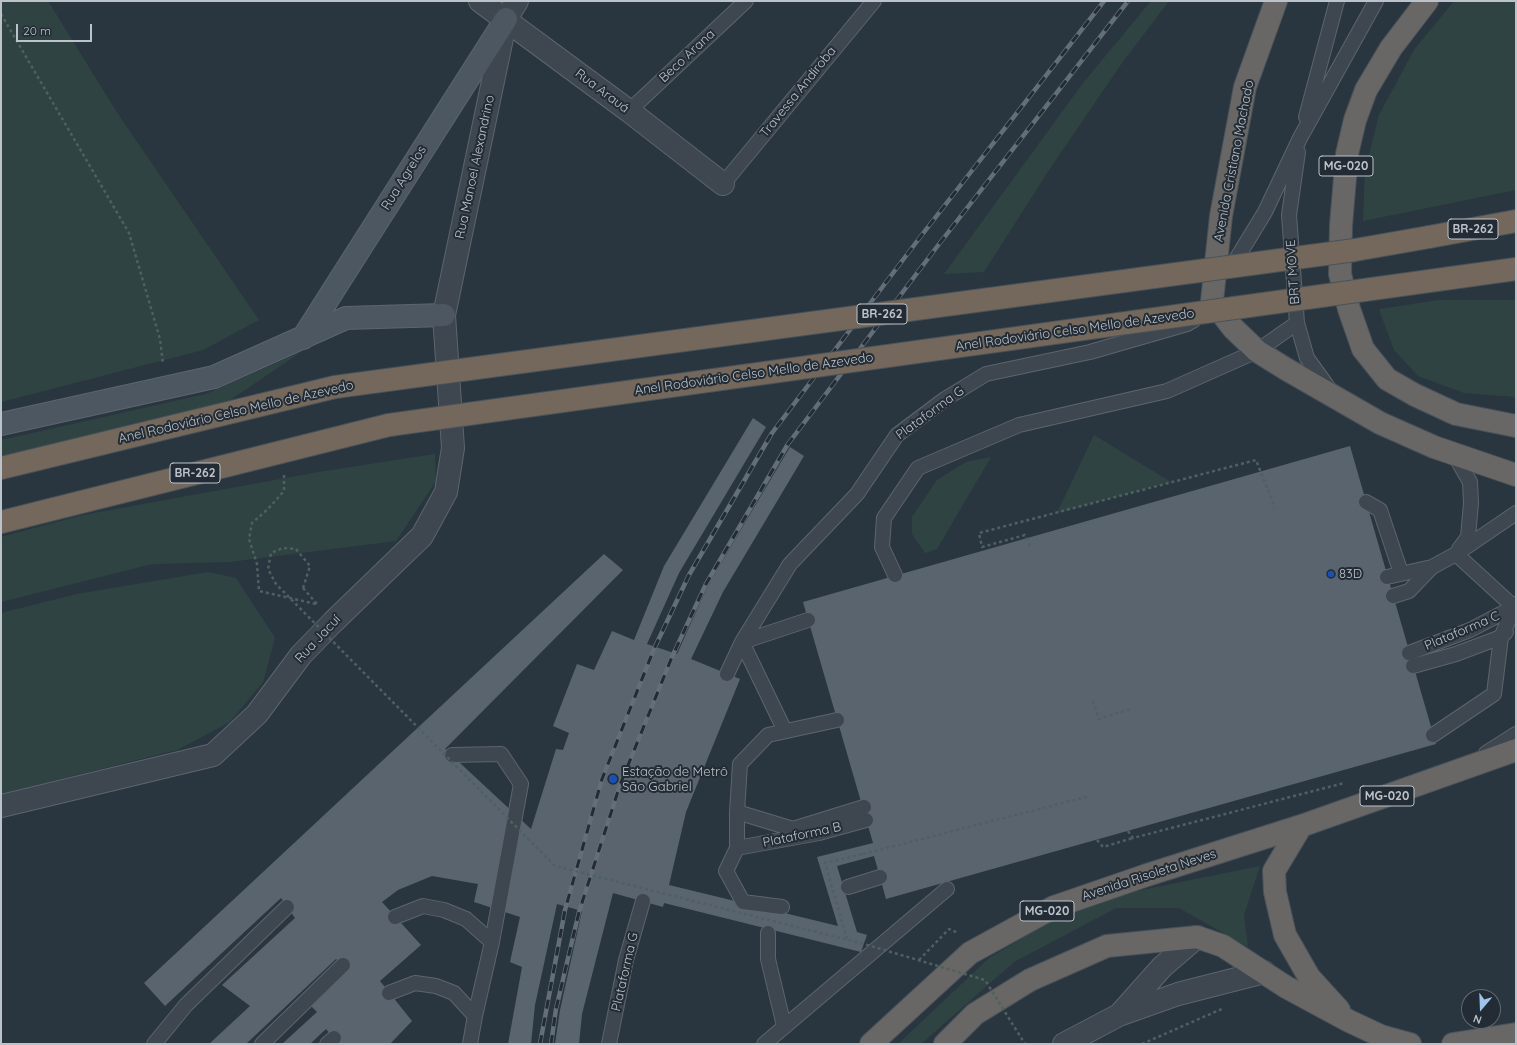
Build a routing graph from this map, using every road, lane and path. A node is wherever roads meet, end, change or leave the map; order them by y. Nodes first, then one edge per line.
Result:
1 (480, 1) edge
2 (746, 1) edge
3 (874, 1) edge
4 (1276, 1) edge
5 (1337, 1) edge
6 (1376, 1) edge
7 (1427, 1) edge
8 (511, 10) edge
9 (1, 14) edge
10 (629, 111) junction
11 (1300, 138) junction
12 (723, 184) joint
13 (1516, 217) edge
14 (1516, 221) edge
15 (1494, 225) junction
16 (1516, 269) edge
17 (1212, 301) junction
18 (444, 315) junction
19 (1297, 323) junction
20 (303, 338) junction
21 (1257, 351) junction
22 (168, 388) junction
23 (1335, 397) junction
24 (1, 424) edge
25 (1516, 426) edge
26 (274, 453) junction
27 (1454, 454) junction
28 (1, 468) edge
29 (1516, 475) edge
30 (1366, 502) dead end
31 (1275, 508) dead end
32 (1516, 513) edge
33 (1, 522) edge
34 (1030, 546) dead end
35 (1456, 554) junction
36 (1432, 567) junction
37 (1401, 573) junction
38 (896, 576) dead end
39 (1387, 577) dead end
40 (303, 588) dead end
41 (1393, 596) dead end
42 (317, 604) dead end
43 (1515, 606) edge
44 (808, 620) dead end
45 (1516, 621) edge
46 (1501, 637) junction
47 (742, 642) junction
48 (727, 674) dead end
49 (1093, 701) dead end
50 (1131, 709) dead end
51 (837, 720) dead end
52 (785, 731) junction
53 (1516, 734) edge
54 (1433, 735) dead end
55 (1516, 750) edge
56 (452, 755) dead end
57 (1450, 773) junction
58 (1322, 789) dead end
59 (1090, 796) dead end
60 (1, 806) edge
61 (737, 812) junction
62 (1301, 826) junction
63 (1128, 831) dead end
64 (1133, 838) junction
65 (1097, 840) dead end
66 (737, 848) junction
67 (880, 877) dead end
68 (848, 887) dead end
69 (947, 889) dead end
70 (643, 901) dead end
71 (782, 907) dead end
72 (287, 908) dead end
73 (395, 917) dead end
74 (949, 929) dead end
75 (768, 932) dead end
76 (1197, 937) junction
77 (848, 940) junction
78 (492, 942) junction
79 (919, 960) junction
80 (343, 965) dead end
81 (1264, 972) junction
82 (389, 993) dead end
83 (1222, 1004) dead end
84 (1119, 1015) junction
85 (475, 1016) junction
86 (1349, 1022) junction
87 (784, 1026) junction
88 (1516, 1034) edge
89 (1383, 1040) edge
90 (154, 1044) edge
91 (262, 1044) edge
92 (470, 1044) edge
93 (609, 1044) edge
94 (764, 1044) edge
95 (871, 1044) edge
96 (945, 1044) edge
97 (1025, 1044) edge
98 (1064, 1044) edge
99 (1142, 1044) edge
100 (1410, 1044) edge
101 (1453, 1044) edge

1 - 8 street, Rua Arauá
2 - 10 lane, Beco Arana
3 - 12 lane, Travessa Andiroba
4 - 17 highway, Avenida Cristiano Machado
5 - 11 lane, BRT MOVE
6 - 11 lane, BRT MOVE
7 - 25 highway, MG-020
8 - 10 street, Rua Arauá
8 - 18 street, Rua Manoel Alexandrino
8 - 20 main road, Rua Agrelos
9 - 22 path
10 - 12 street, Rua Arauá
11 - 17 lane, Plataforma G
11 - 19 lane, BRT MOVE
13 - 15 main road, Anel Rodoviário Celso Mello de Azevedo / BR-262
14 - 15 highway, Anel Rodoviário Celso Mello de Azevedo / BR-262
15 - 28 highway, Anel Rodoviário Celso Mello de Azevedo / BR-262, bridge
16 - 26 highway, Anel Rodoviário Celso Mello de Azevedo / BR-262, bridge
17 - 21 highway
17 - 47 lane, Plataforma G
18 - 20 main road
18 - 60 street, Rua Jacuí
19 - 21 lane
19 - 23 lane, BRT MOVE
20 - 22 main road
21 - 23 highway
21 - 38 lane
22 - 24 main road
23 - 27 highway
26 - 33 highway, Anel Rodoviário Celso Mello de Azevedo / BR-262
26 - 42 path
27 - 29 highway
27 - 35 lane
30 - 37 lane
31 - 34 path
32 - 35 lane
35 - 36 lane
35 - 43 lane
36 - 37 lane
36 - 41 lane
37 - 39 lane
40 - 77 path, bridge
43 - 46 lane
43 - 46 lane, Plataforma C
44 - 47 lane
45 - 46 lane
46 - 54 lane
47 - 48 lane, Plataforma G
47 - 52 lane
49 - 50 path
51 - 52 lane
52 - 61 lane
53 - 57 lane
55 - 57 highway, MG-020
56 - 78 lane
57 - 62 highway, MG-020
58 - 64 path
59 - 77 path, bridge
61 - 66 lane
61 - 66 lane, Plataforma B
62 - 86 highway
62 - 95 highway, Avenida Risoleta Neves / MG-020
63 - 64 path
64 - 65 path
66 - 71 lane
67 - 68 lane
69 - 87 lane
70 - 93 lane, Plataforma G
72 - 90 lane
73 - 78 lane
74 - 79 path
75 - 87 lane
76 - 81 highway
76 - 84 street
76 - 96 highway
77 - 79 path, bridge
78 - 85 lane
79 - 97 path, bridge
80 - 91 lane
81 - 84 street
81 - 86 highway
82 - 85 lane
83 - 99 path
84 - 98 street
85 - 92 lane
86 - 89 highway
87 - 94 lane
88 - 101 highway
89 - 100 highway

